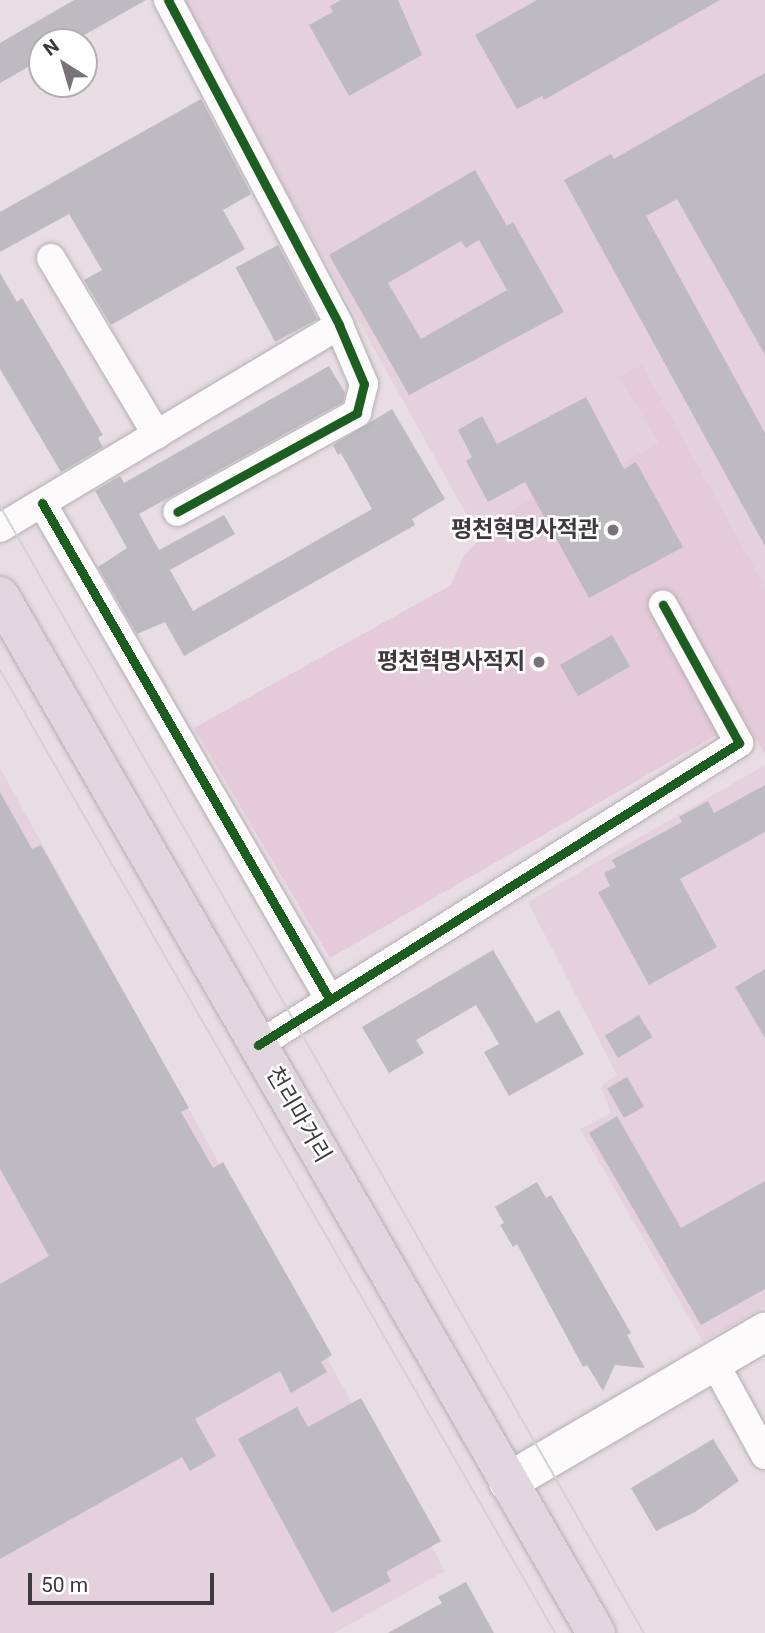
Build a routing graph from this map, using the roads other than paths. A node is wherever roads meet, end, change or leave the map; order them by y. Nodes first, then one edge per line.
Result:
1 (168, 0) edge
2 (51, 258) dead end
3 (339, 326) junction
4 (157, 435) junction
5 (42, 503) junction
6 (177, 512) dead end
7 (0, 528) edge
8 (0, 596) edge
9 (663, 605) dead end
10 (330, 1000) junction
11 (258, 1045) junction
12 (765, 1332) edge
13 (714, 1362) junction
14 (765, 1455) edge
15 (508, 1482) junction
16 (596, 1633) edge

1 - 3 street
2 - 4 street
3 - 4 street
3 - 6 street
4 - 5 street
5 - 7 street
5 - 10 street
8 - 11 highway, 천리마거리
9 - 10 street
10 - 11 street
11 - 15 highway, 천리마거리
12 - 13 street
13 - 14 street
13 - 15 street
15 - 16 highway, 천리마거리

